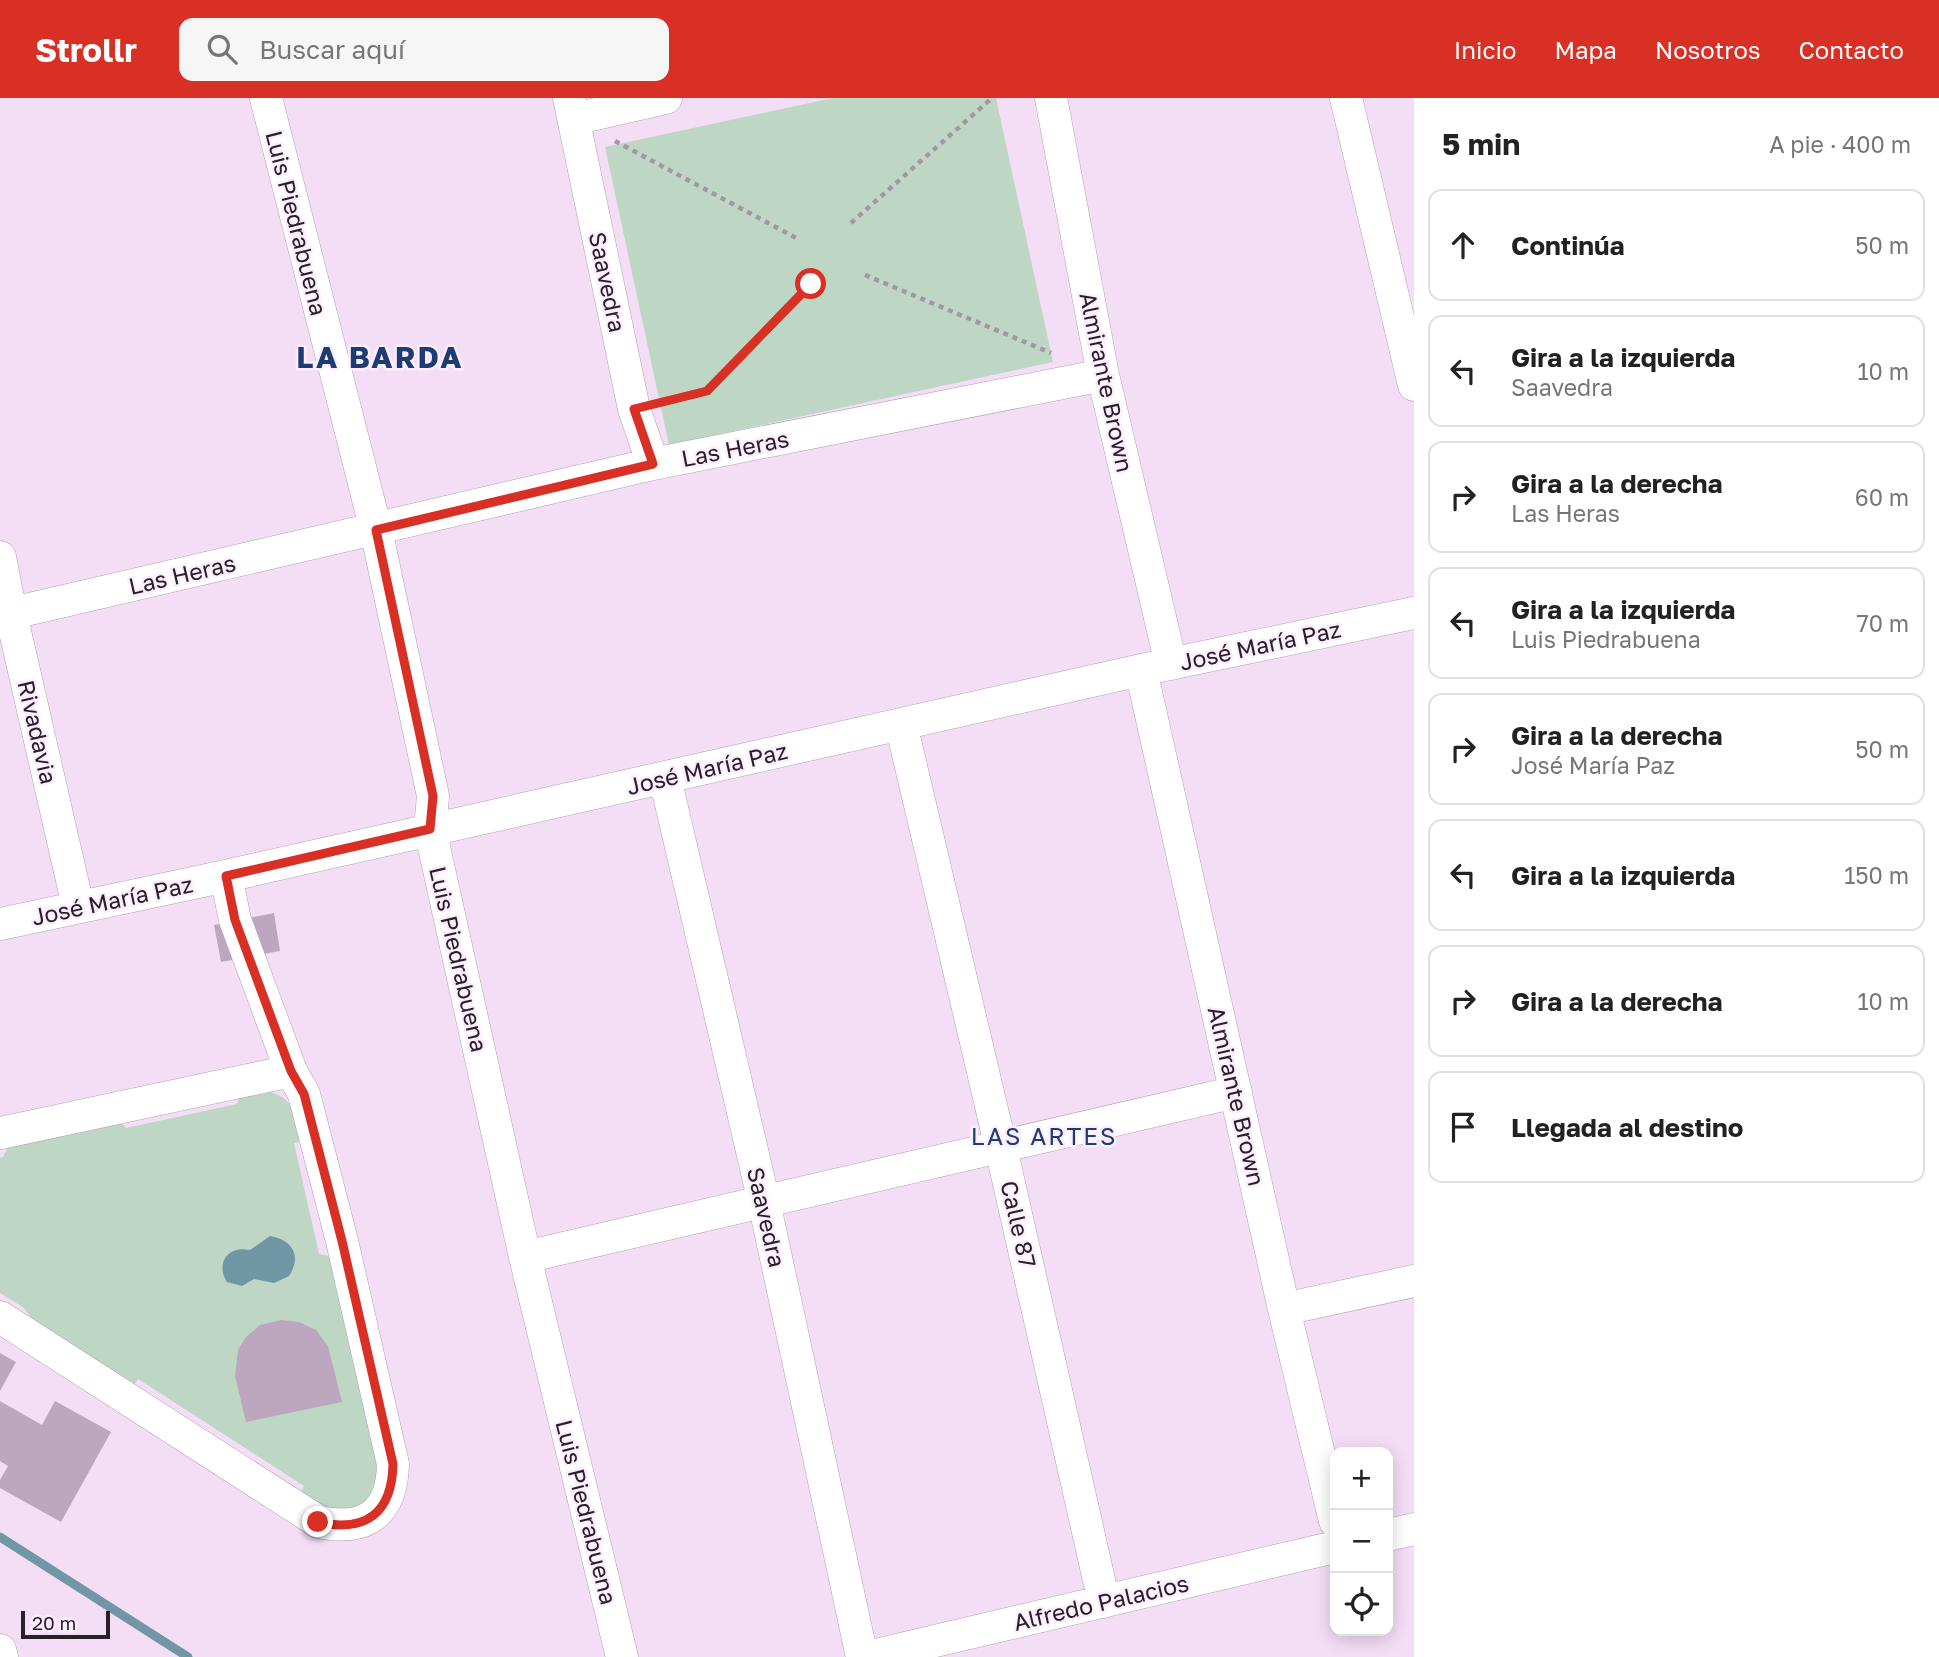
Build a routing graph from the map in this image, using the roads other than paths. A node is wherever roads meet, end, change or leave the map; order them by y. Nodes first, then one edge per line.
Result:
1 (266, 98) edge
2 (666, 98) edge
3 (1051, 98) edge
4 (1346, 98) edge
5 (572, 108) edge
6 (1103, 375) junction
7 (1414, 385) edge
8 (653, 464) junction
9 (376, 530) junction
10 (0, 557) edge
11 (1414, 613) edge
12 (5, 615) edge
13 (1156, 667) junction
14 (901, 724) junction
15 (665, 778) junction
16 (430, 829) junction
17 (226, 876) junction
18 (78, 906) junction
19 (0, 923) edge
20 (291, 1071) junction
21 (1236, 1092) junction
22 (0, 1133) edge
23 (1001, 1148) junction
24 (764, 1202) junction
25 (525, 1257) junction
26 (1414, 1281) edge
27 (1284, 1308) junction
28 (0, 1317) edge
29 (1332, 1510) edge
30 (1414, 1530) edge
31 (1393, 1534) edge
32 (1330, 1548) edge
33 (1104, 1602) junction
34 (0, 1650) edge
35 (2, 1657) edge
36 (622, 1657) edge
37 (864, 1657) edge

1 - 9 street, Luis Piedrabuena
2 - 5 street
3 - 6 street, Almirante Brown
4 - 7 street
5 - 8 street, Saavedra
6 - 8 street, Las Heras
6 - 13 street, Almirante Brown
8 - 9 street, Las Heras
9 - 12 street, Las Heras
9 - 16 street, Luis Piedrabuena
10 - 12 street, Rivadavia
11 - 13 street, José María Paz
12 - 18 street, Rivadavia
13 - 14 street, José María Paz
13 - 21 street, Almirante Brown
14 - 15 street, José María Paz
14 - 23 street, Calle 87
15 - 16 street, José María Paz
15 - 24 street, Saavedra
16 - 17 street, José María Paz
16 - 25 street, Luis Piedrabuena
17 - 18 street, José María Paz
17 - 20 street
18 - 19 street, José María Paz
20 - 22 street
20 - 28 street
21 - 23 street
21 - 27 street, Almirante Brown
23 - 24 street
23 - 33 street, Calle 87
24 - 25 street
24 - 37 street, Saavedra
25 - 36 street, Luis Piedrabuena
26 - 27 street
27 - 29 street, Almirante Brown
30 - 31 street
32 - 33 street, Alfredo Palacios
33 - 37 street, Alfredo Palacios
34 - 35 street

